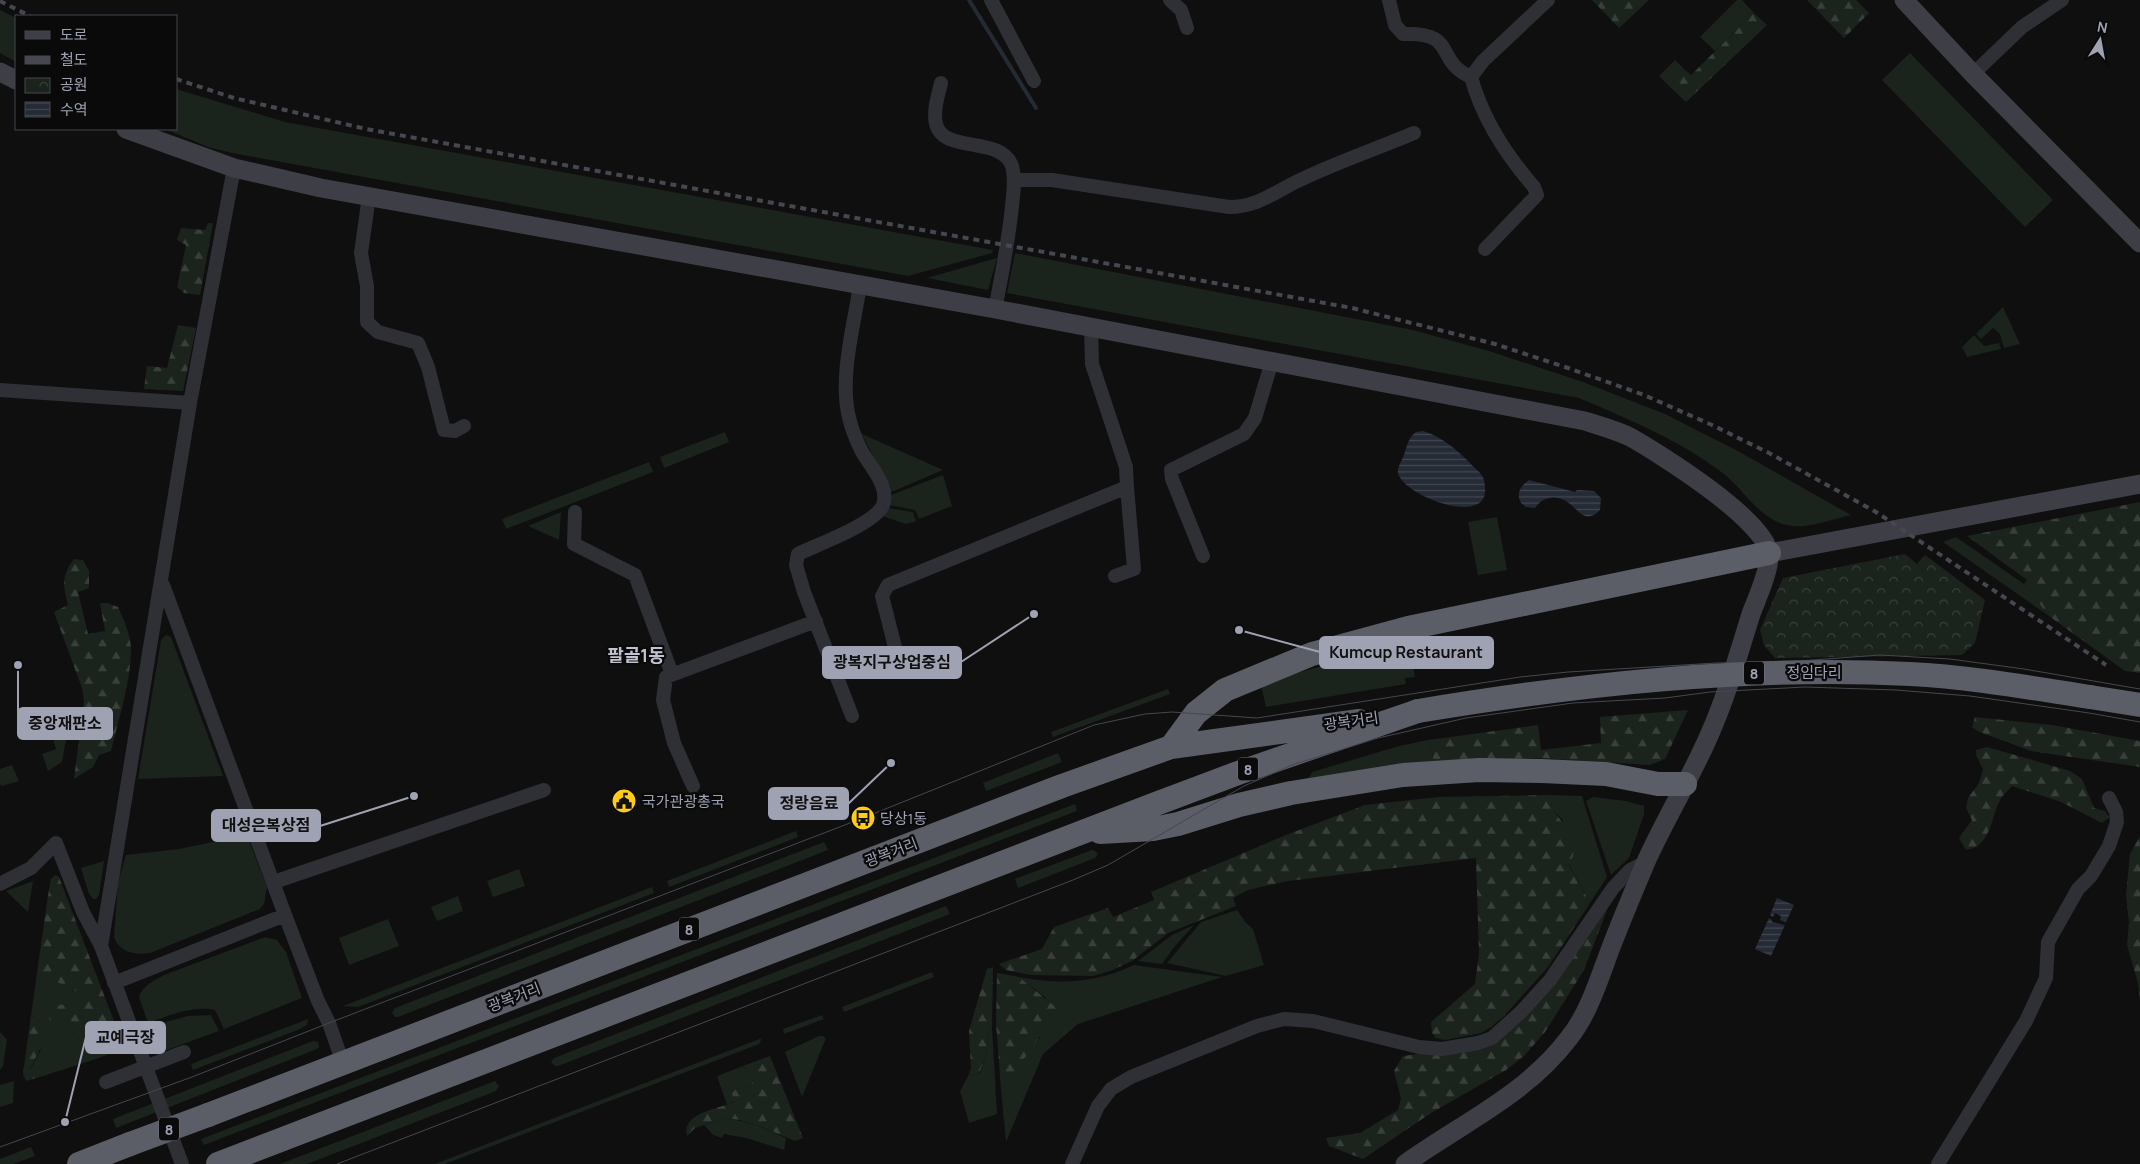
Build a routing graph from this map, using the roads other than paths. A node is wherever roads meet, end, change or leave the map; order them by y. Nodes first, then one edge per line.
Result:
1 (991, 0) edge
2 (1170, 0) edge
3 (1389, 0) edge
4 (1548, 0) edge
5 (1904, 0) edge
6 (2062, 0) edge
7 (1187, 28) dead end
8 (0, 72) edge
9 (1973, 74) junction
10 (1470, 77) junction
11 (15, 80) edge
12 (1034, 81) dead end
13 (941, 83) dead end
14 (129, 130) edge
15 (1414, 133) dead end
16 (234, 168) junction
17 (1014, 180) junction
18 (369, 196) junction
19 (2140, 243) edge
20 (1485, 249) dead end
21 (860, 285) junction
22 (995, 309) junction
23 (1091, 327) junction
24 (1272, 361) junction
25 (0, 390) edge
26 (190, 403) junction
27 (464, 426) dead end
28 (2140, 484) edge
29 (1128, 487) junction
30 (575, 512) dead end
31 (1769, 553) junction
32 (1203, 556) dead end
33 (1115, 576) dead end
34 (162, 582) junction
35 (816, 621) junction
36 (898, 659) dead end
37 (672, 674) junction
38 (2140, 705) edge
39 (1418, 711) junction
40 (852, 716) dead end
41 (1171, 747) junction
42 (1685, 784) junction
43 (693, 786) dead end
44 (544, 790) dead end
45 (2109, 798) dead end
46 (1080, 832) junction
47 (1646, 862) junction
48 (274, 882) junction
49 (0, 884) edge
50 (286, 915) junction
51 (101, 946) junction
52 (114, 983) junction
53 (184, 1052) dead end
54 (343, 1063) junction
55 (106, 1082) dead end
56 (222, 1163) edge
57 (79, 1164) edge
58 (182, 1164) edge
59 (1072, 1164) edge
60 (1405, 1164) edge
61 (1940, 1164) edge

1 - 12 street
2 - 7 street
3 - 10 street
4 - 10 street
5 - 9 street
6 - 9 street
8 - 11 street
9 - 19 street
10 - 20 street
13 - 17 street
14 - 16 street
15 - 17 street
16 - 18 street
16 - 26 street
17 - 22 street
18 - 21 street
18 - 27 street
21 - 22 street
21 - 35 street
22 - 23 street
23 - 24 street
23 - 29 street
24 - 31 street
24 - 32 street
25 - 26 street
26 - 34 street
28 - 31 street
29 - 33 street
29 - 36 street
30 - 37 street
31 - 41 highway
31 - 42 street
34 - 48 street
34 - 51 street
35 - 37 street
35 - 40 street
37 - 43 street
38 - 39 highway, 정임다리 / 8, bridge
39 - 41 highway, 광복거리 / 8
39 - 46 highway, 광복거리 / 8
41 - 54 highway, 광복거리 / 8
42 - 46 highway
42 - 47 street
44 - 48 street
45 - 61 street
46 - 56 highway, 광복거리 / 8
47 - 59 street
47 - 60 street
48 - 50 street
49 - 51 street
50 - 52 street
50 - 54 street
51 - 52 street
52 - 58 street
53 - 55 street, bridge
54 - 57 highway, 광복거리 / 8, bridge

